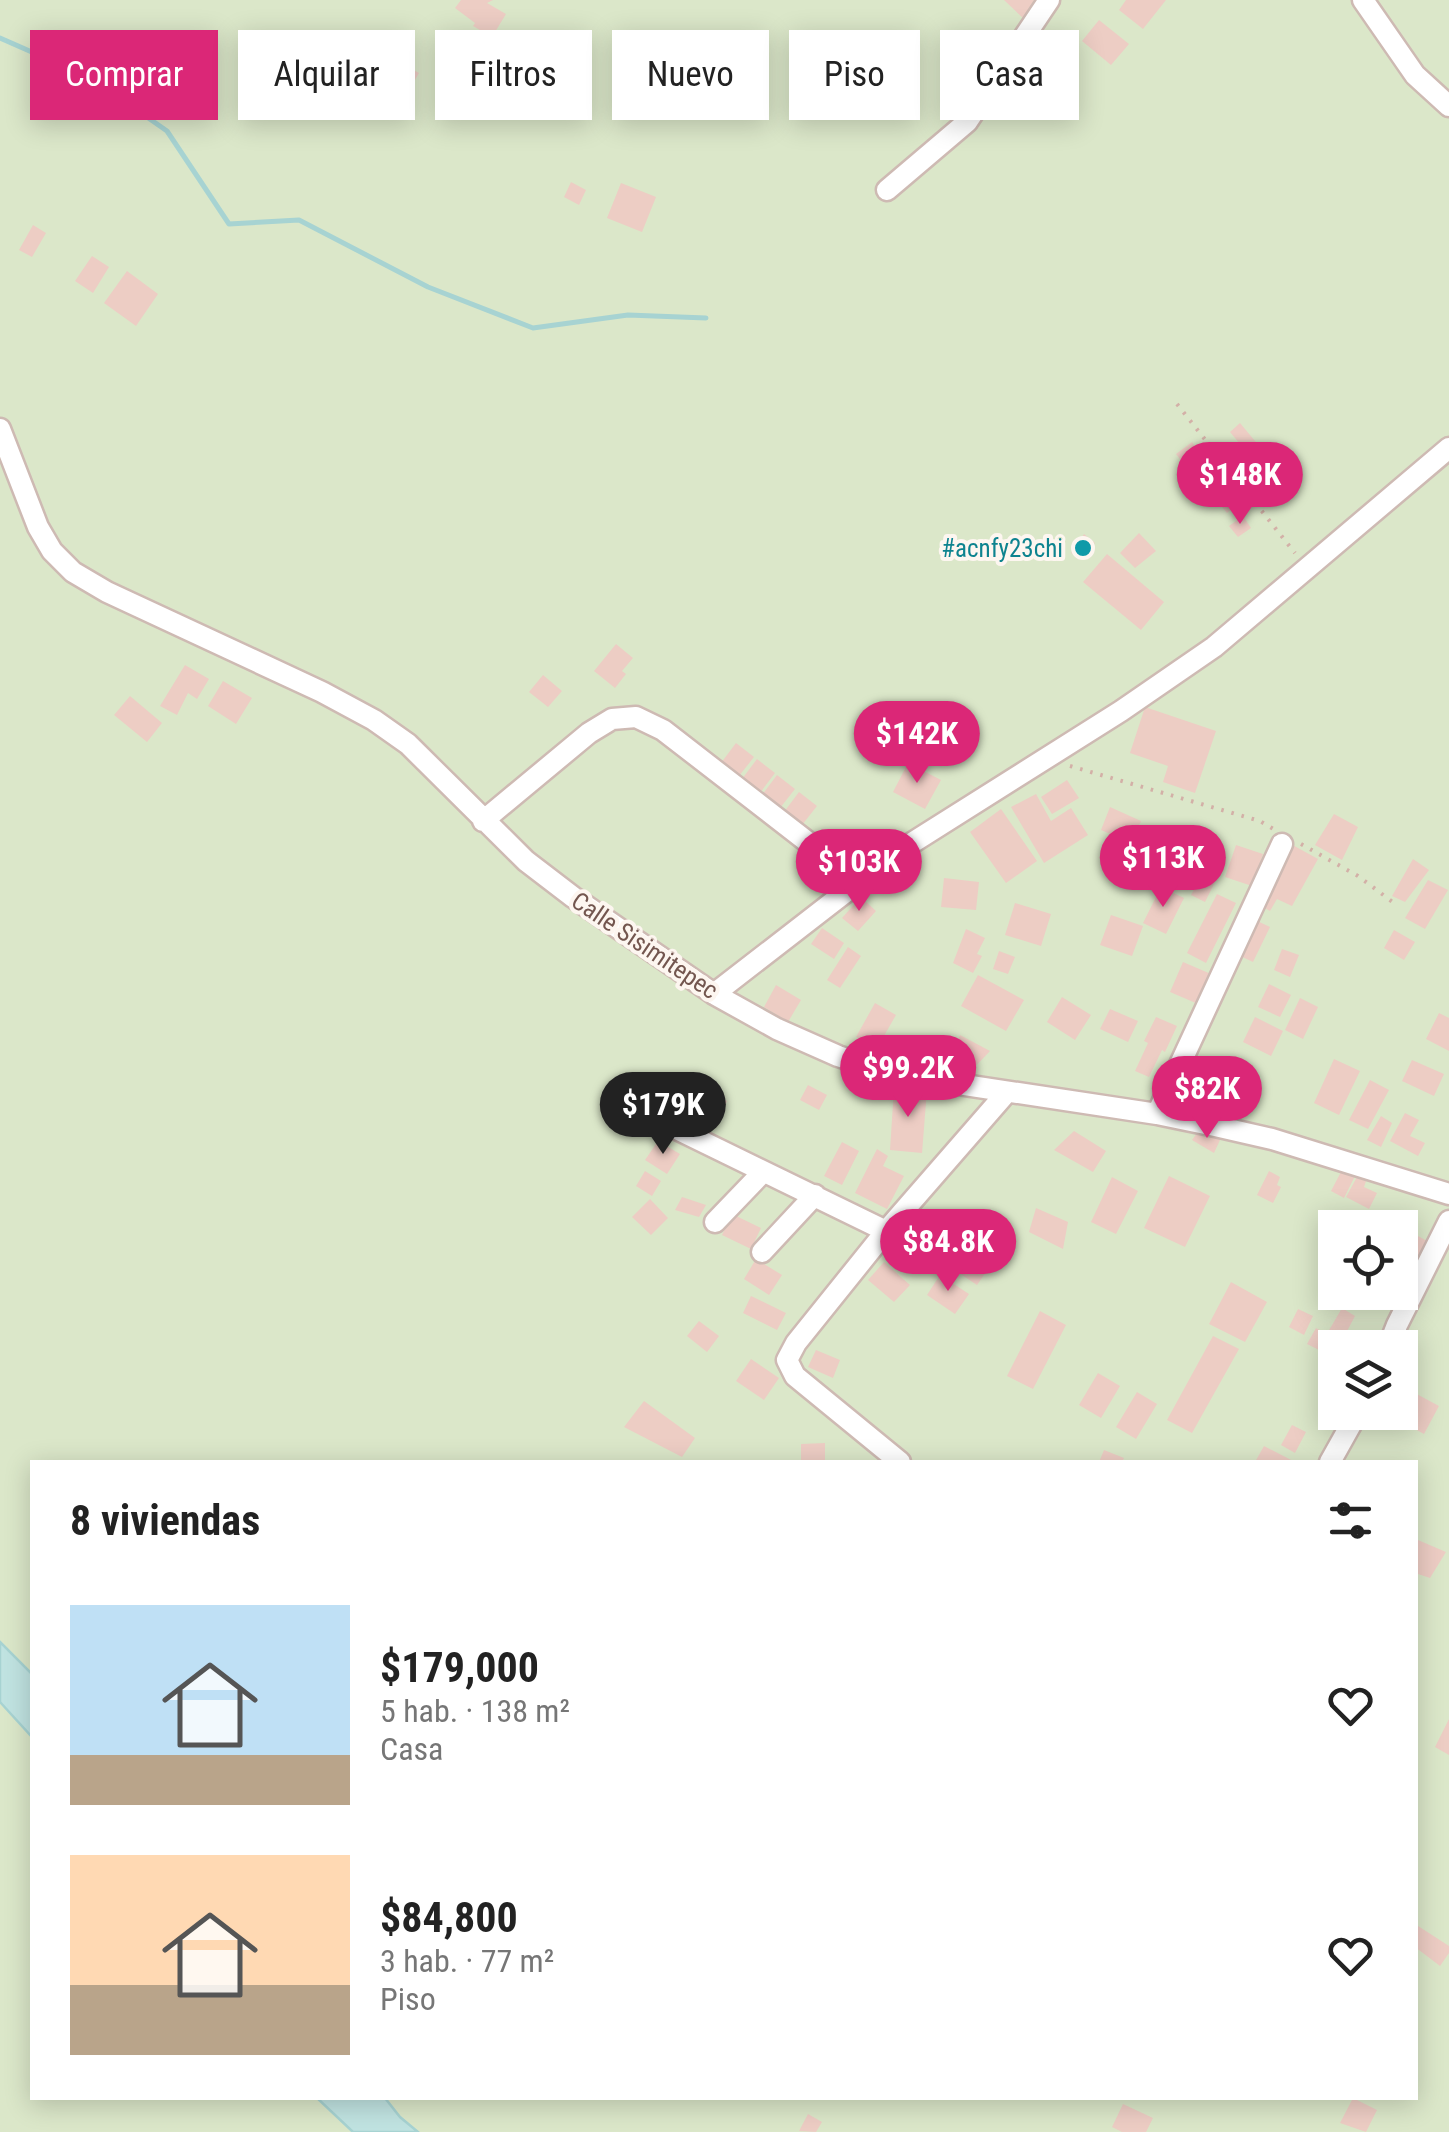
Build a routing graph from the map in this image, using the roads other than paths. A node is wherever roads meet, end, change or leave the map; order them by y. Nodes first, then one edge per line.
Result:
1 (1049, 0) edge
2 (1363, 0) edge
3 (1449, 106) edge
4 (887, 190) dead end
5 (0, 429) edge
6 (1449, 448) edge
7 (483, 821) junction
8 (1284, 838) road end
9 (858, 881) junction
10 (714, 994) junction
11 (1007, 1092) junction
12 (1157, 1114) junction
13 (650, 1116) dead end
14 (763, 1172) junction
15 (1449, 1194) edge
16 (815, 1196) junction
17 (1449, 1221) edge
18 (715, 1222) dead end
19 (886, 1231) junction
20 (762, 1252) dead end
21 (1395, 1330) edge
22 (1348, 1430) edge
23 (898, 1460) edge
24 (1331, 1460) edge

1 - 4 street
2 - 3 street
5 - 7 street, Calle Sisimitepec
6 - 9 street
7 - 9 street
7 - 10 street, Calle Sisimitepec
8 - 12 street
9 - 10 street
10 - 11 street, Calle Sisimitepec
11 - 12 street, Calle Sisimitepec
11 - 19 street
12 - 15 street, Calle Sisimitepec
13 - 14 street
14 - 16 street
14 - 18 street
16 - 19 street
16 - 20 street
17 - 21 street
19 - 23 street
22 - 24 street

